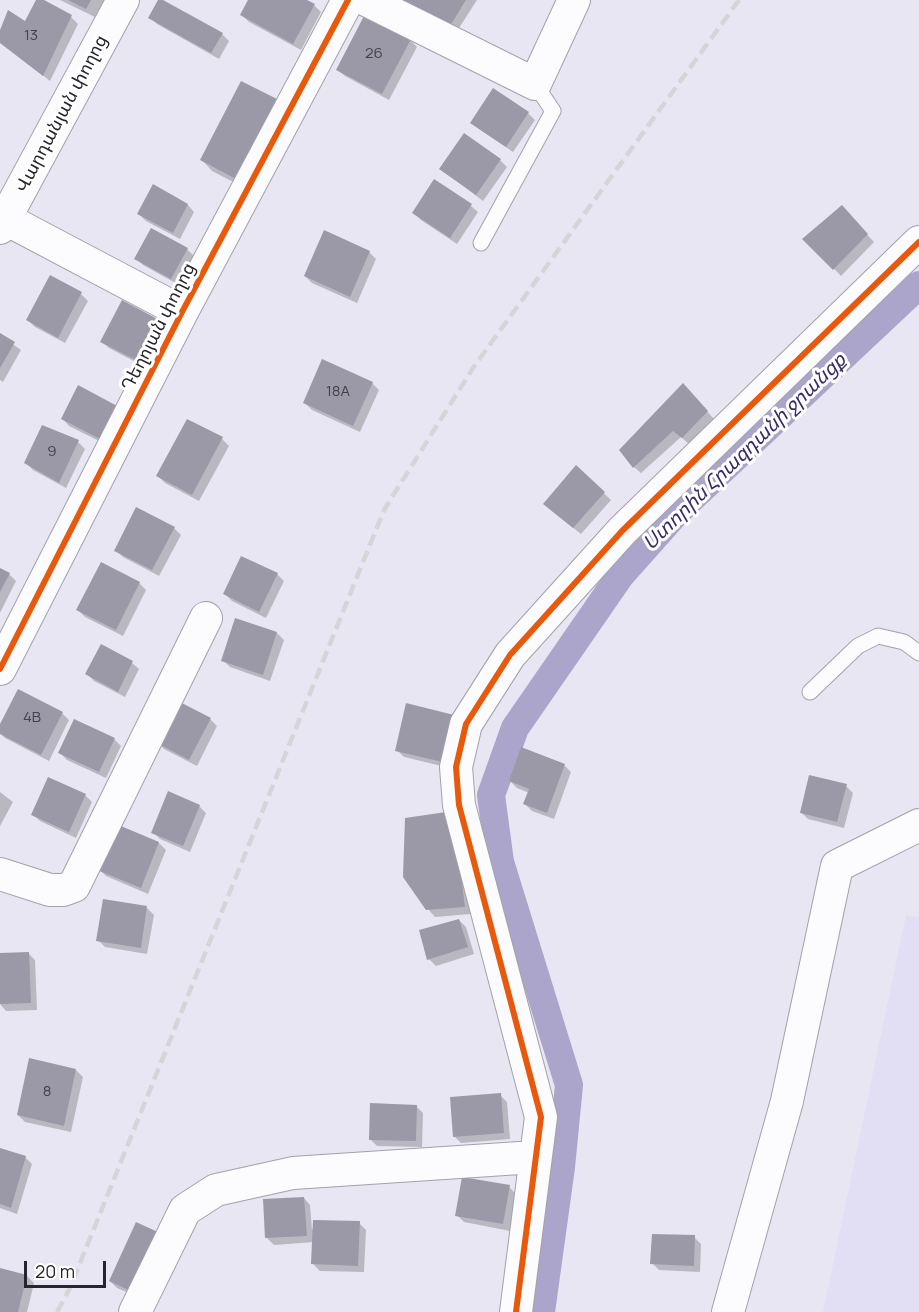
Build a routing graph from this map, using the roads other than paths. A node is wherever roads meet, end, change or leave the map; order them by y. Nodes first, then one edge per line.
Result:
1 (123, 0) edge
2 (348, 0) edge
3 (366, 0) edge
4 (574, 0) edge
5 (535, 84) junction
6 (2, 221) edge
7 (919, 242) edge
8 (481, 243) dead end
9 (182, 312) junction
10 (206, 618) dead end
11 (919, 653) edge
12 (0, 669) edge
13 (810, 692) dead end
14 (919, 825) edge
15 (0, 874) edge
16 (535, 1157) junction
17 (135, 1312) edge
18 (516, 1312) edge
19 (728, 1312) edge

1 - 6 street, Վարդանյան փողոց
2 - 9 street, Դեղոյան փողոց
3 - 5 street
4 - 5 street
5 - 8 lane
6 - 9 street
7 - 16 street
9 - 12 street, Դեղոյան փողոց
10 - 15 street
11 - 13 lane
14 - 19 street
16 - 17 street
16 - 18 street

